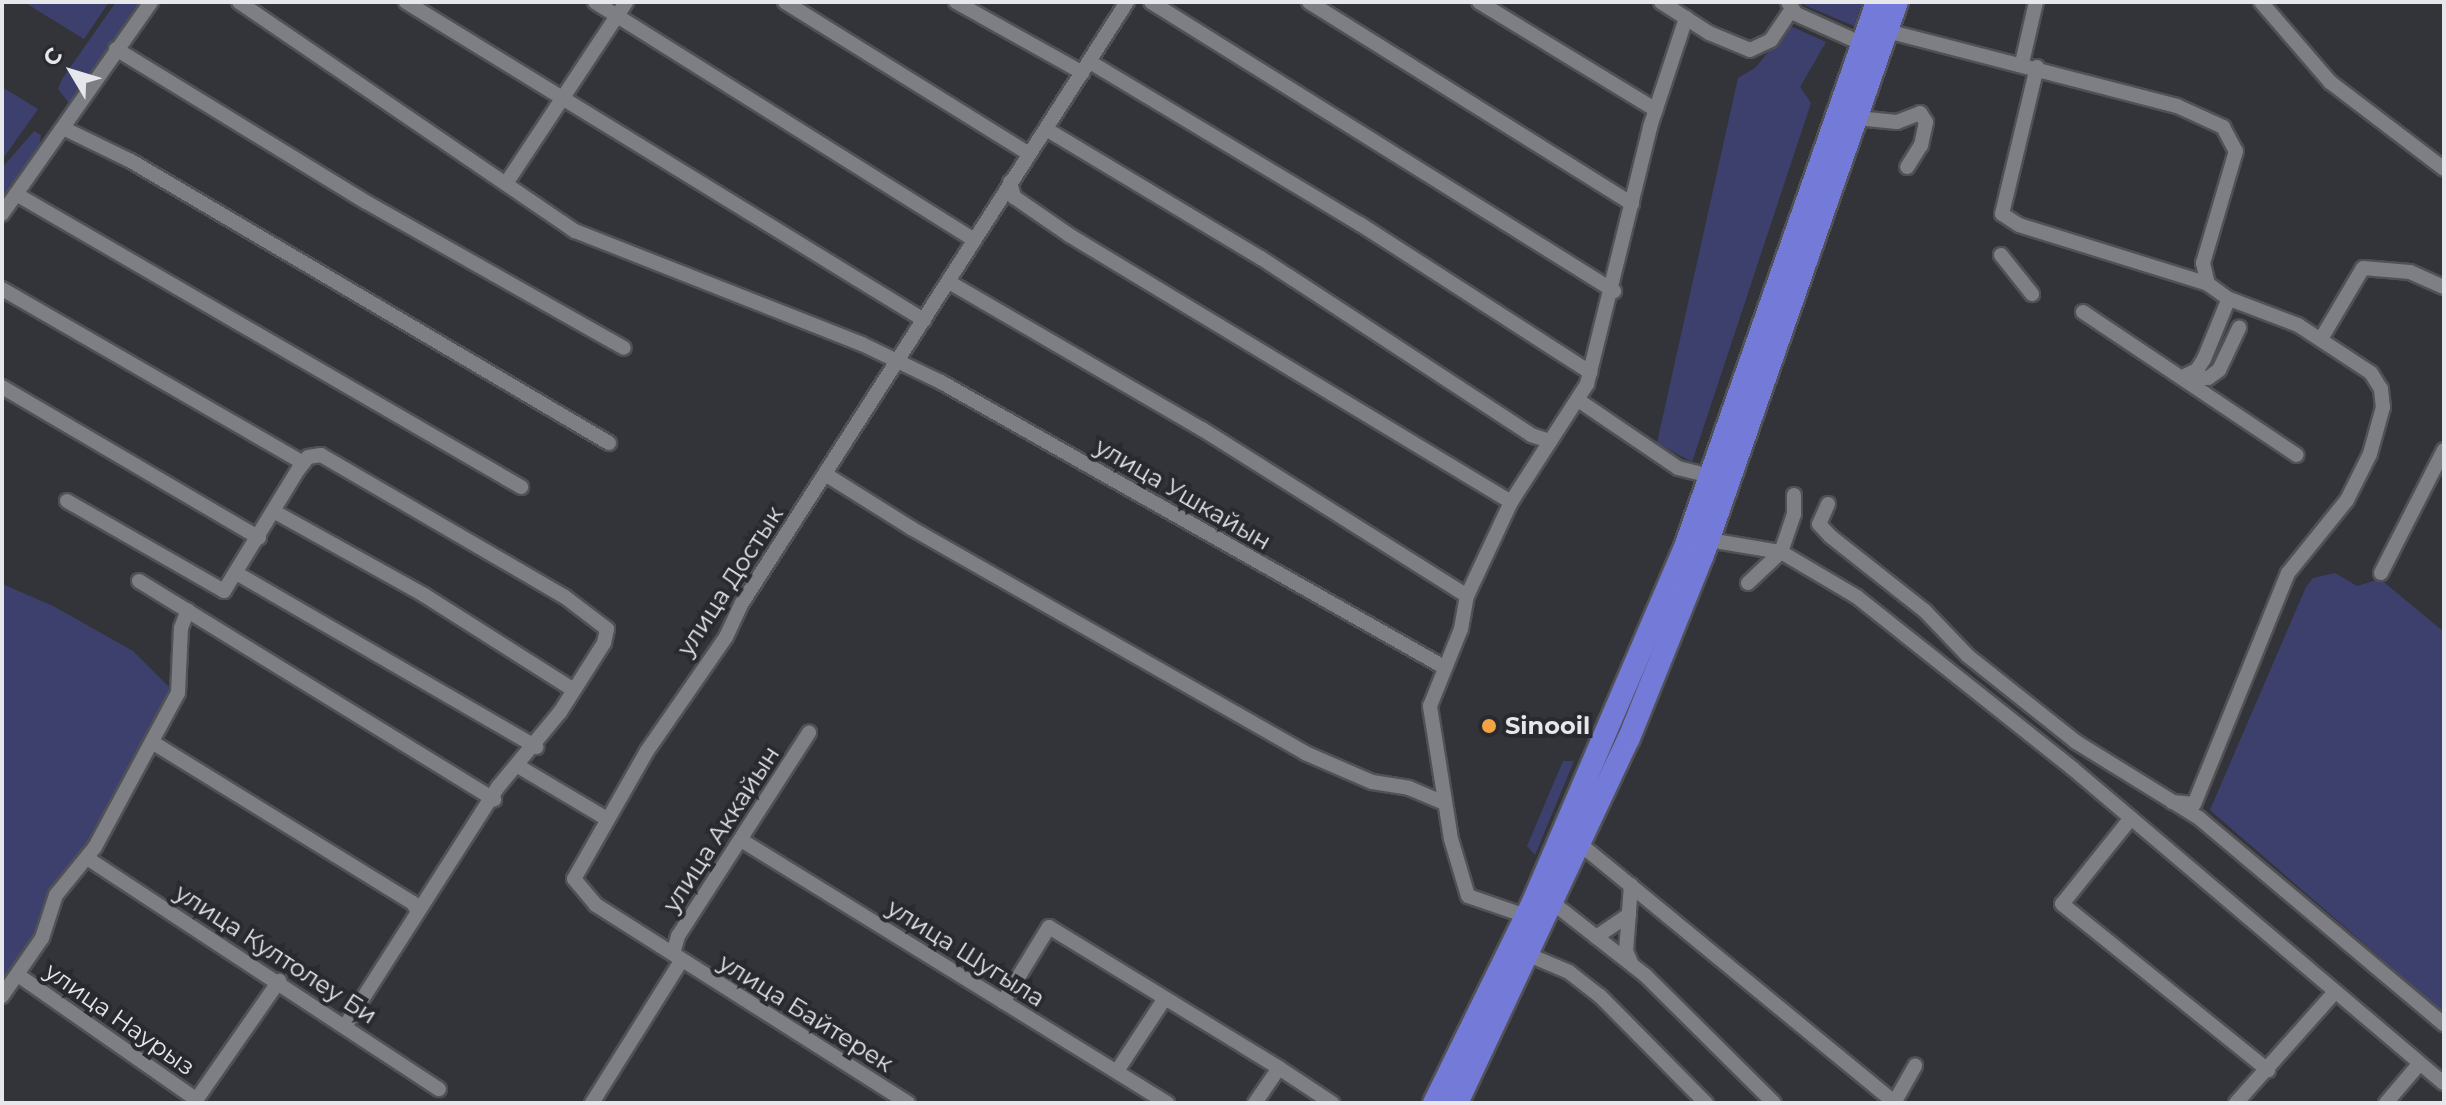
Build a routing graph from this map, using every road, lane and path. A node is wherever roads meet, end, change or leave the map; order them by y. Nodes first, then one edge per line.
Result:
1 (151, 2) edge
2 (239, 2) edge
3 (406, 2) edge
4 (595, 2) edge
5 (626, 2) edge
6 (785, 2) edge
7 (956, 2) edge
8 (1127, 2) edge
9 (1151, 2) edge
10 (1309, 2) edge
11 (1479, 2) edge
12 (1661, 2) edge
13 (1877, 2) edge
14 (1897, 2) edge
15 (2036, 2) edge
16 (2261, 2) edge
17 (1789, 6) edge
18 (617, 16) junction
19 (1686, 18) junction
20 (1887, 31) junction
21 (1863, 44) junction
22 (116, 49) junction
23 (2022, 63) junction
24 (2037, 67) junction
25 (1087, 68) junction
26 (561, 98) junction
27 (1656, 110) junction
28 (1857, 118) junction
29 (63, 128) junction
30 (1046, 129) junction
31 (1028, 153) junction
32 (1907, 167) dead end
33 (2444, 169) edge
34 (507, 182) junction
35 (1010, 182) junction
36 (16, 194) junction
37 (1632, 204) junction
38 (2, 214) edge
39 (974, 240) junction
40 (2001, 255) dead end
41 (949, 282) junction
42 (2208, 284) junction
43 (2444, 287) edge
44 (2, 289) edge
45 (1614, 291) junction
46 (2032, 294) dead end
47 (2227, 303) dead end
48 (2083, 312) dead end
49 (924, 320) junction
50 (2239, 328) dead end
51 (2321, 339) junction
52 (624, 348) dead end
53 (898, 361) junction
54 (1590, 372) junction
55 (2182, 377) junction
56 (2, 387) edge
57 (1578, 400) junction
58 (1550, 441) junction
59 (609, 443) dead end
60 (2444, 450) edge
61 (2297, 455) dead end
62 (303, 463) junction
63 (825, 474) junction
64 (1710, 476) junction
65 (521, 487) dead end
66 (1794, 495) dead end
67 (67, 501) dead end
68 (1511, 502) junction
69 (1828, 504) dead end
70 (275, 512) junction
71 (259, 538) junction
72 (1709, 540) junction
73 (1781, 552) junction
74 (2381, 573) dead end
75 (238, 574) junction
76 (139, 581) dead end
77 (1748, 583) dead end
78 (1467, 596) junction
79 (188, 610) junction
80 (1444, 667) junction
81 (572, 689) junction
82 (809, 733) dead end
83 (152, 742) junction
84 (536, 747) junction
85 (2114, 761) junction
86 (518, 766) junction
87 (2072, 768) junction
88 (494, 799) junction
89 (2172, 802) junction
90 (1444, 803) junction
91 (2131, 818) junction
92 (607, 819) junction
93 (741, 840) junction
94 (1580, 844) junction
95 (87, 858) junction
96 (576, 869) joint
97 (1631, 885) junction
98 (1540, 909) junction
99 (418, 912) junction
100 (1629, 914) junction
101 (1596, 937) junction
102 (677, 955) junction
103 (1529, 955) junction
104 (1632, 965) junction
105 (18, 975) junction
106 (279, 981) junction
107 (2335, 992) junction
108 (2, 996) edge
109 (1163, 1001) junction
110 (1003, 1002) junction
111 (2444, 1024) edge
112 (346, 1025) junction
113 (2420, 1063) junction
114 (1915, 1066) dead end
115 (1279, 1068) junction
116 (2268, 1070) junction
117 (1117, 1071) junction
118 (2444, 1083) edge
119 (195, 1101) edge
120 (596, 1102) edge
121 (429, 1103) edge
122 (908, 1103) edge
123 (1167, 1103) edge
124 (1255, 1103) edge
125 (1332, 1103) edge
126 (1434, 1103) edge
127 (1457, 1103) edge
128 (1706, 1103) edge
129 (1774, 1103) edge
130 (1894, 1103) edge
131 (2236, 1103) edge
132 (2386, 1103) edge

1 - 22 street
2 - 34 street, улица Ушкайын
3 - 26 street
4 - 18 street
5 - 18 street
6 - 31 street
7 - 25 street
8 - 25 street, улица Достык
9 - 45 street
10 - 37 street
11 - 27 street
12 - 19 street
13 - 21 highway
14 - 20 highway
15 - 23 street
16 - 33 street
17 - 19 street
17 - 21 street
18 - 26 street
18 - 39 street
19 - 27 street
20 - 23 street
20 - 28 highway
21 - 64 highway
22 - 29 street
22 - 52 street
23 - 24 street
24 - 42 street
24 - 42 street
25 - 30 street, улица Достык
25 - 54 street
26 - 34 street
26 - 49 street
27 - 37 street
28 - 32 street
28 - 72 highway
29 - 36 street
29 - 59 street
30 - 31 street, улица Достык
30 - 58 street
31 - 35 street, улица Достык
34 - 53 street, улица Ушкайын
35 - 39 street, улица Достык
35 - 68 street
36 - 38 street
36 - 65 street
37 - 45 street
39 - 41 street, улица Достык
40 - 46 street
41 - 49 street, улица Достык
41 - 78 street
42 - 51 street
43 - 51 street
44 - 62 street
45 - 54 street
47 - 55 street
48 - 55 street
49 - 53 street, улица Достык
50 - 55 street
51 - 89 street
53 - 63 street, улица Достык
53 - 80 street, улица Ушкайын
54 - 57 street
55 - 61 street
56 - 71 street
57 - 58 street
57 - 64 street
58 - 68 street
60 - 74 street
62 - 70 street
62 - 81 street
63 - 90 street
63 - 92 street, улица Достык
64 - 98 highway
66 - 73 street
67 - 75 street
68 - 78 street
69 - 85 street
70 - 71 street
70 - 81 street
71 - 75 street
72 - 73 street
72 - 94 highway
73 - 77 street
73 - 87 street
75 - 84 street
76 - 79 street
78 - 80 street
79 - 83 street
79 - 88 street
80 - 90 street
81 - 84 street
82 - 93 street, улица Аккайын
83 - 95 street
83 - 99 street
84 - 86 street
85 - 87 street
85 - 89 street
86 - 88 street
86 - 92 street
87 - 91 street
88 - 99 street
89 - 111 street
90 - 98 street
91 - 107 street
91 - 116 street
92 - 96 street, улица Достык
93 - 102 street, улица Аккайын
93 - 110 street, улица Шугыла
94 - 97 street
94 - 98 highway
95 - 105 street
95 - 106 street, улица Култолеу Би
96 - 102 street, улица Байтерек
97 - 100 street
97 - 130 street
98 - 101 street
98 - 103 highway
98 - 126 highway
99 - 112 street
100 - 101 street
100 - 104 street
101 - 104 street
102 - 120 street, улица Аккайын
102 - 122 street, улица Байтерек
103 - 127 highway
103 - 128 street
104 - 129 street
105 - 108 street
105 - 119 street, улица Наурыз
106 - 112 street, улица Култолеу Би
106 - 119 street
107 - 113 street
107 - 116 street
109 - 110 street
109 - 115 street
109 - 117 street
110 - 117 street, улица Шугыла
112 - 121 street, улица Култолеу Би
113 - 118 street
113 - 132 street
114 - 130 street
115 - 124 street
115 - 125 street
116 - 131 street
117 - 123 street, улица Шугыла

